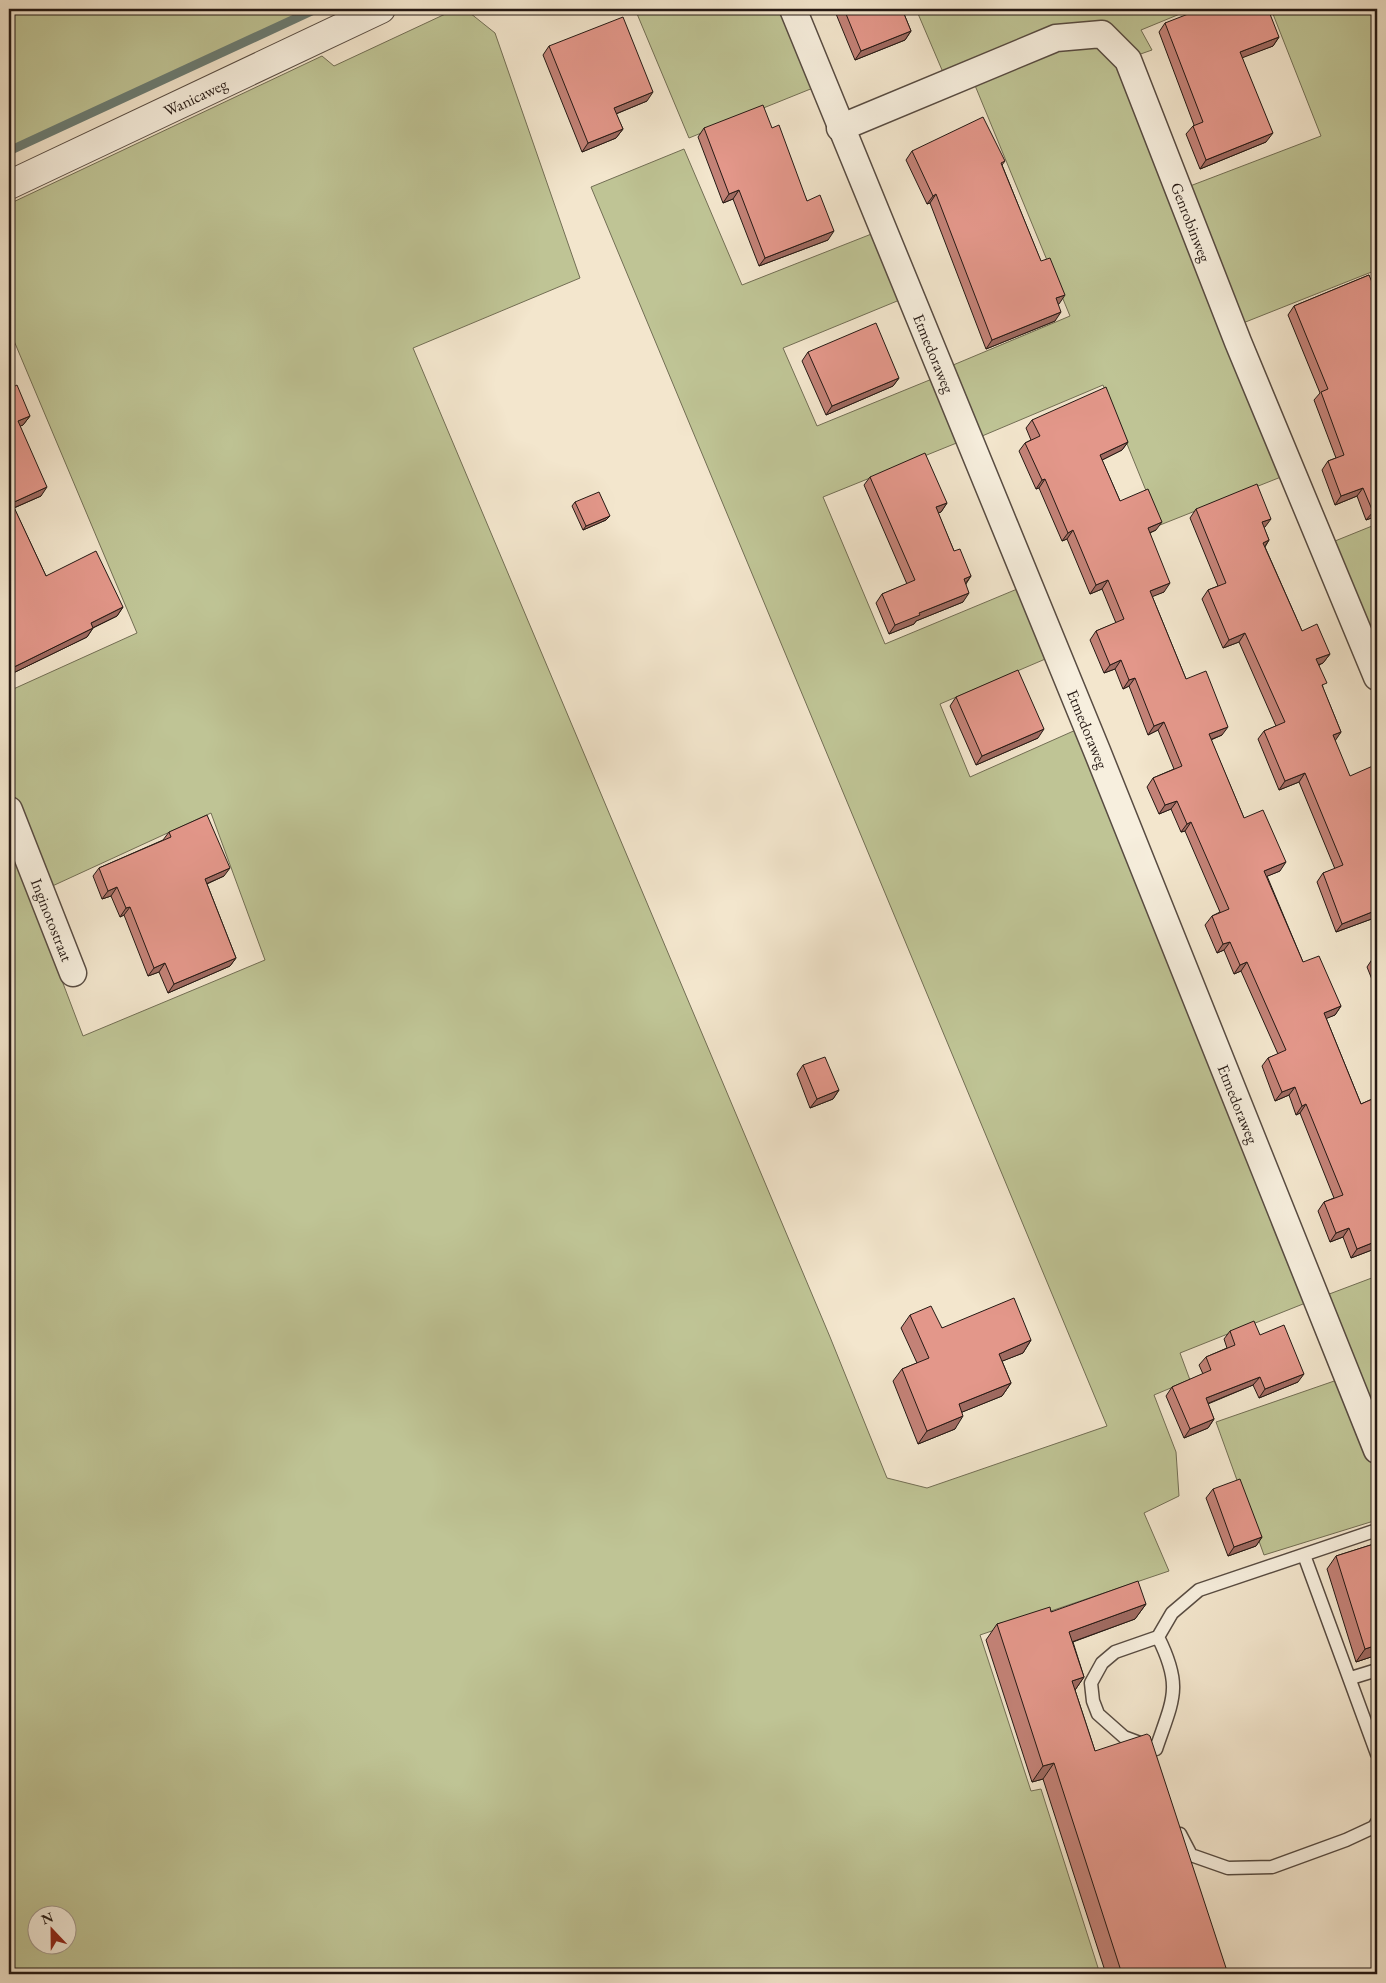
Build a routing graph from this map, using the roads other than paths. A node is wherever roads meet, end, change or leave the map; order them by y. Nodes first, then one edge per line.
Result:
1 (381, 9) edge
2 (792, 9) edge
3 (840, 128) junction
4 (9, 186) edge
5 (1377, 677) edge
6 (9, 810) edge
7 (73, 973) dead end
8 (1377, 1450) edge
9 (1377, 1530) edge
10 (1304, 1555) junction
11 (1158, 1637) junction
12 (1377, 1670) edge
13 (1351, 1678) junction
14 (1377, 1754) edge
15 (1377, 1822) edge
16 (1175, 1825) edge

1 - 4 street, Wanicaweg
2 - 3 street, Etmedoraweg
3 - 5 street, Genrobinweg
3 - 8 street, Etmedoraweg
6 - 7 street, Inginotostraat
9 - 10 lane
10 - 11 lane
10 - 13 lane
11 - 11 lane
12 - 13 lane
13 - 14 lane
15 - 16 lane

